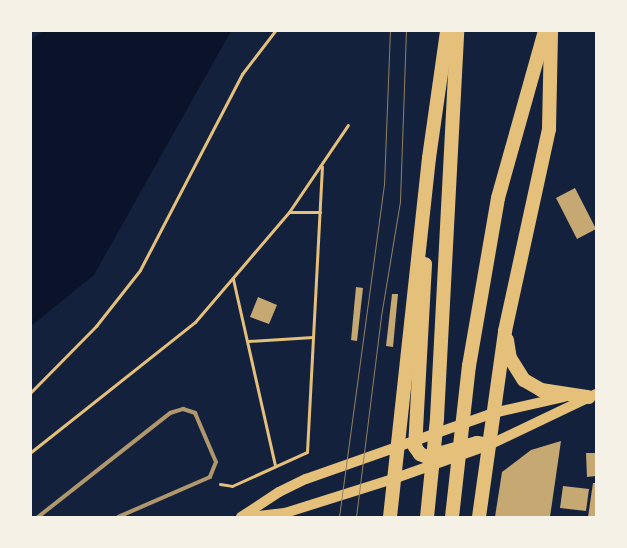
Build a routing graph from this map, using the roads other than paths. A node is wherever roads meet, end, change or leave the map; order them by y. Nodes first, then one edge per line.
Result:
1 (447, 31) edge
2 (456, 31) edge
3 (545, 31) edge
4 (551, 31) edge
5 (421, 235) junction
6 (505, 331) junction
7 (592, 396) edge
8 (493, 413) junction
9 (415, 442) junction
10 (489, 445) junction
11 (396, 449) junction
12 (393, 479) junction
13 (38, 517) edge
14 (118, 517) edge
15 (241, 517) edge
16 (251, 517) edge
17 (390, 517) edge
18 (427, 517) edge
19 (452, 517) edge
20 (479, 517) edge

1 - 5 highway
2 - 18 highway
3 - 19 highway
4 - 6 highway
5 - 9 highway
5 - 11 highway
6 - 7 highway
6 - 8 highway
7 - 8 main road
7 - 10 main road
8 - 9 main road
8 - 10 highway
9 - 10 highway
9 - 11 main road
10 - 12 main road
10 - 20 highway
11 - 12 highway
11 - 15 main road
12 - 16 main road
12 - 17 highway
13 - 14 lane

